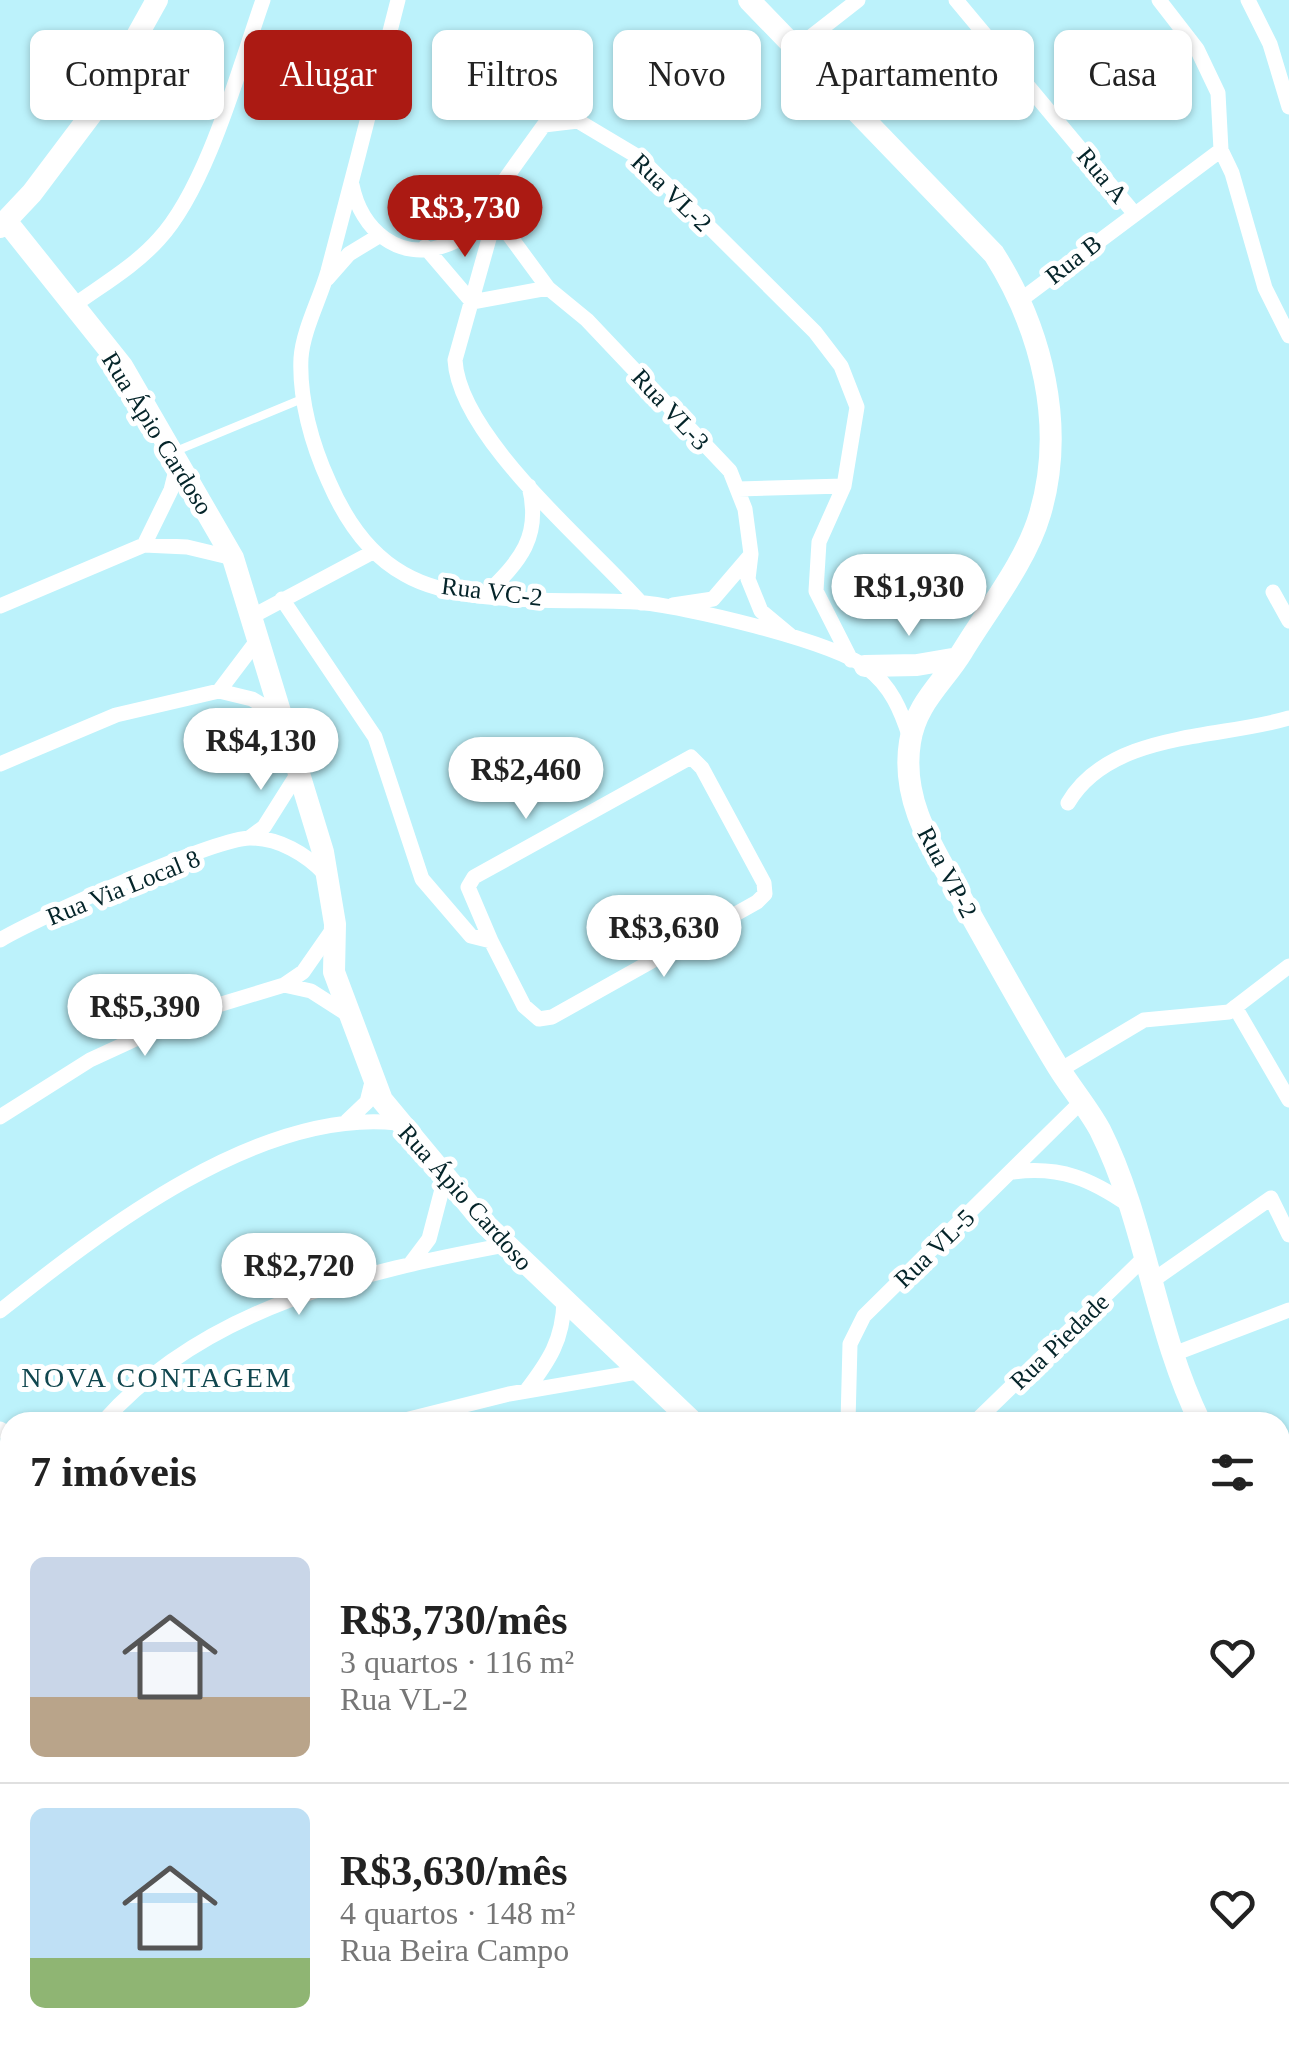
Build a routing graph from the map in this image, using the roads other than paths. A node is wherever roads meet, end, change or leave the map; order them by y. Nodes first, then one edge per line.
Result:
1 (157, 0) edge
2 (264, 0) edge
3 (398, 0) edge
4 (749, 0) edge
5 (858, 0) edge
6 (956, 0) edge
7 (1159, 0) edge
8 (1248, 0) edge
9 (820, 30) edge
10 (781, 36) edge
11 (1289, 38) edge
12 (1270, 44) junction
13 (1289, 106) edge
14 (863, 120) edge
15 (1220, 150) junction
16 (351, 182) junction
17 (1134, 212) junction
18 (495, 216) junction
19 (4, 224) edge
20 (377, 236) junction
21 (425, 248) junction
22 (325, 281) junction
23 (548, 288) junction
24 (1022, 299) junction
25 (472, 302) junction
26 (73, 306) junction
27 (1289, 336) edge
28 (304, 398) junction
29 (175, 458) junction
30 (528, 482) junction
31 (844, 486) junction
32 (738, 489) junction
33 (144, 546) junction
34 (373, 552) junction
35 (751, 554) junction
36 (233, 558) junction
37 (1273, 592) dead end
38 (485, 595) junction
39 (282, 600) junction
40 (641, 602) junction
41 (0, 606) edge
42 (664, 606) junction
43 (1289, 622) edge
44 (256, 627) junction
45 (794, 639) junction
46 (958, 658) junction
47 (858, 663) junction
48 (219, 691) junction
49 (283, 718) junction
50 (1289, 718) edge
51 (910, 740) junction
52 (0, 764) edge
53 (300, 770) junction
54 (1068, 804) dead end
55 (249, 838) junction
56 (329, 879) junction
57 (335, 924) junction
58 (0, 940) edge
59 (491, 941) junction
60 (1289, 966) edge
61 (284, 985) junction
62 (1235, 1007) junction
63 (353, 1020) junction
64 (1060, 1070) junction
65 (374, 1072) junction
66 (1289, 1100) edge
67 (1081, 1102) junction
68 (0, 1118) edge
69 (344, 1123) junction
70 (397, 1123) junction
71 (1012, 1172) junction
72 (444, 1178) junction
73 (1130, 1206) junction
74 (1289, 1235) edge
75 (506, 1244) junction
76 (411, 1263) junction
77 (1146, 1272) junction
78 (564, 1302) junction
79 (1289, 1310) edge
80 (0, 1311) edge
81 (1171, 1355) junction
82 (637, 1372) junction
83 (526, 1392) junction
84 (115, 1412) edge
85 (441, 1412) edge
86 (680, 1412) edge
87 (848, 1412) edge
88 (986, 1412) edge
89 (1196, 1412) edge

1 - 19 street
2 - 26 street
3 - 16 street, Rua VC-2
4 - 10 street, Rua VP-2
5 - 9 street
6 - 17 street, Rua A
7 - 15 street
8 - 12 street
11 - 12 street
12 - 13 street
14 - 24 street, Rua VP-2
15 - 17 street, Rua B
15 - 27 street
16 - 20 street
16 - 22 street, Rua VC-2
17 - 24 street, Rua B
18 - 21 street
18 - 23 street, Rua VL-3
18 - 25 street, Rua VL-2
18 - 31 street, Rua VL-2
19 - 26 street, Rua Ápio Cardoso
20 - 21 street
20 - 22 street
21 - 25 street
22 - 28 street, Rua VC-2
23 - 25 street
23 - 32 street, Rua VL-3
24 - 46 street, Rua VP-2
25 - 30 street, Rua VL-2
26 - 29 street, Rua Ápio Cardoso
28 - 29 lane
28 - 34 street, Rua VC-2
29 - 33 street
29 - 36 street, Rua Ápio Cardoso
30 - 38 street
30 - 40 street, Rua VL-2
31 - 32 street
31 - 47 street, Rua VL-2
32 - 35 street, Rua VL-3
33 - 36 street
33 - 41 street
34 - 38 street, Rua VC-2
34 - 39 street
35 - 42 street
35 - 45 street, Rua VL-3
36 - 44 street, Rua Ápio Cardoso
37 - 43 street
38 - 40 street, Rua VC-2
39 - 44 street
39 - 59 street
40 - 42 street, Rua VC-2
42 - 45 street, Rua VC-2
44 - 48 street
44 - 49 street, Rua Ápio Cardoso
45 - 47 street, Rua VC-2
46 - 47 street
46 - 51 street, Rua VP-2
47 - 51 street, Rua VC-2
48 - 49 street
48 - 52 street
49 - 53 street, Rua Ápio Cardoso
50 - 54 street
51 - 64 street, Rua VP-2
53 - 55 street
53 - 56 street, Rua Ápio Cardoso
55 - 56 street
55 - 58 street, Rua Via Local 8
56 - 57 street, Rua Ápio Cardoso
57 - 61 street
57 - 63 street, Rua Ápio Cardoso
59 - 59 street
60 - 62 street
61 - 63 street
61 - 68 street
62 - 64 street
62 - 66 street
63 - 65 street, Rua Ápio Cardoso
64 - 67 street, Rua VP-2
65 - 69 street
65 - 70 street, Rua Ápio Cardoso
67 - 71 street, Rua VL-5
67 - 73 street, Rua VP-2
69 - 70 street
69 - 80 street
70 - 72 street, Rua Ápio Cardoso
71 - 73 street
71 - 87 street, Rua VL-5
72 - 75 street, Rua Ápio Cardoso
72 - 76 street
73 - 77 street, Rua VP-2
74 - 77 street, Rua Piedade
75 - 76 street
75 - 78 street, Rua Ápio Cardoso
76 - 84 street
77 - 81 street, Rua VP-2
77 - 88 street, Rua Piedade
78 - 82 street, Rua Ápio Cardoso
78 - 83 street
79 - 81 street
81 - 89 street, Rua VP-2
82 - 83 street
82 - 86 street, Rua Ápio Cardoso
83 - 85 street

